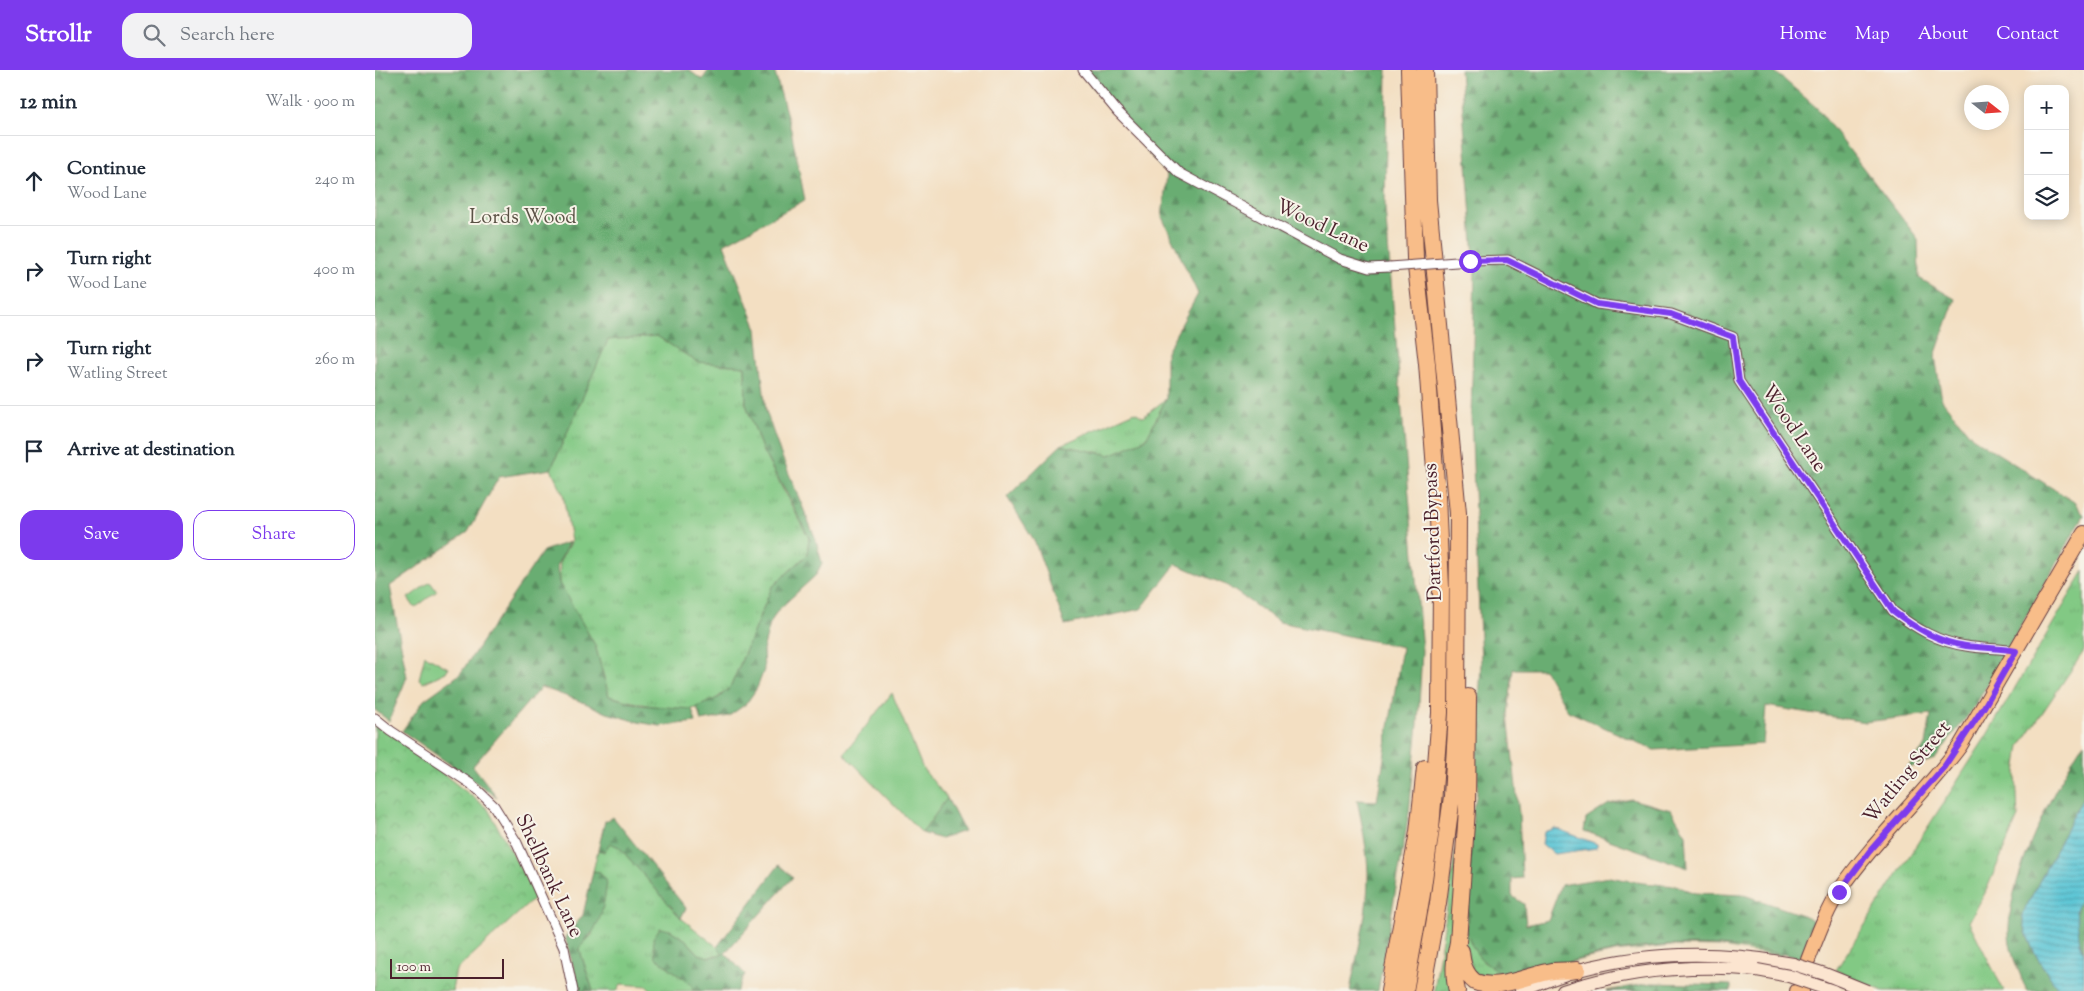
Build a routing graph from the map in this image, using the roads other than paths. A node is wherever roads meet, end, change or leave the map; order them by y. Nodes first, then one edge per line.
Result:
1 (1083, 70) edge
2 (1409, 70) edge
3 (1425, 70) edge
4 (1458, 513) junction
5 (2084, 533) edge
6 (1441, 587) junction
7 (2016, 651) junction
8 (375, 718) edge
9 (1458, 942) junction
10 (1809, 960) dead end
11 (1757, 965) junction
12 (1577, 970) junction
13 (573, 991) edge
14 (1389, 991) edge
15 (1405, 991) edge
16 (1422, 991) edge
17 (1457, 991) edge
18 (1521, 991) edge
19 (1563, 991) edge
20 (1797, 991) edge
21 (1802, 991) edge
22 (1833, 991) edge
23 (1867, 991) edge

1 - 7 street, Wood Lane, bridge
2 - 6 highway, Dartford Bypass
3 - 4 highway, Dartford Bypass
4 - 9 highway
4 - 16 highway, Dartford Bypass
5 - 7 main road, Watling Street
6 - 14 highway
6 - 15 highway, Dartford Bypass
7 - 10 main road, Watling Street
8 - 13 street, Shellbank Lane
9 - 12 highway
9 - 17 highway
11 - 12 main road
11 - 19 main road
11 - 22 main road, bridge
11 - 23 main road, bridge
12 - 18 main road
20 - 21 main road

